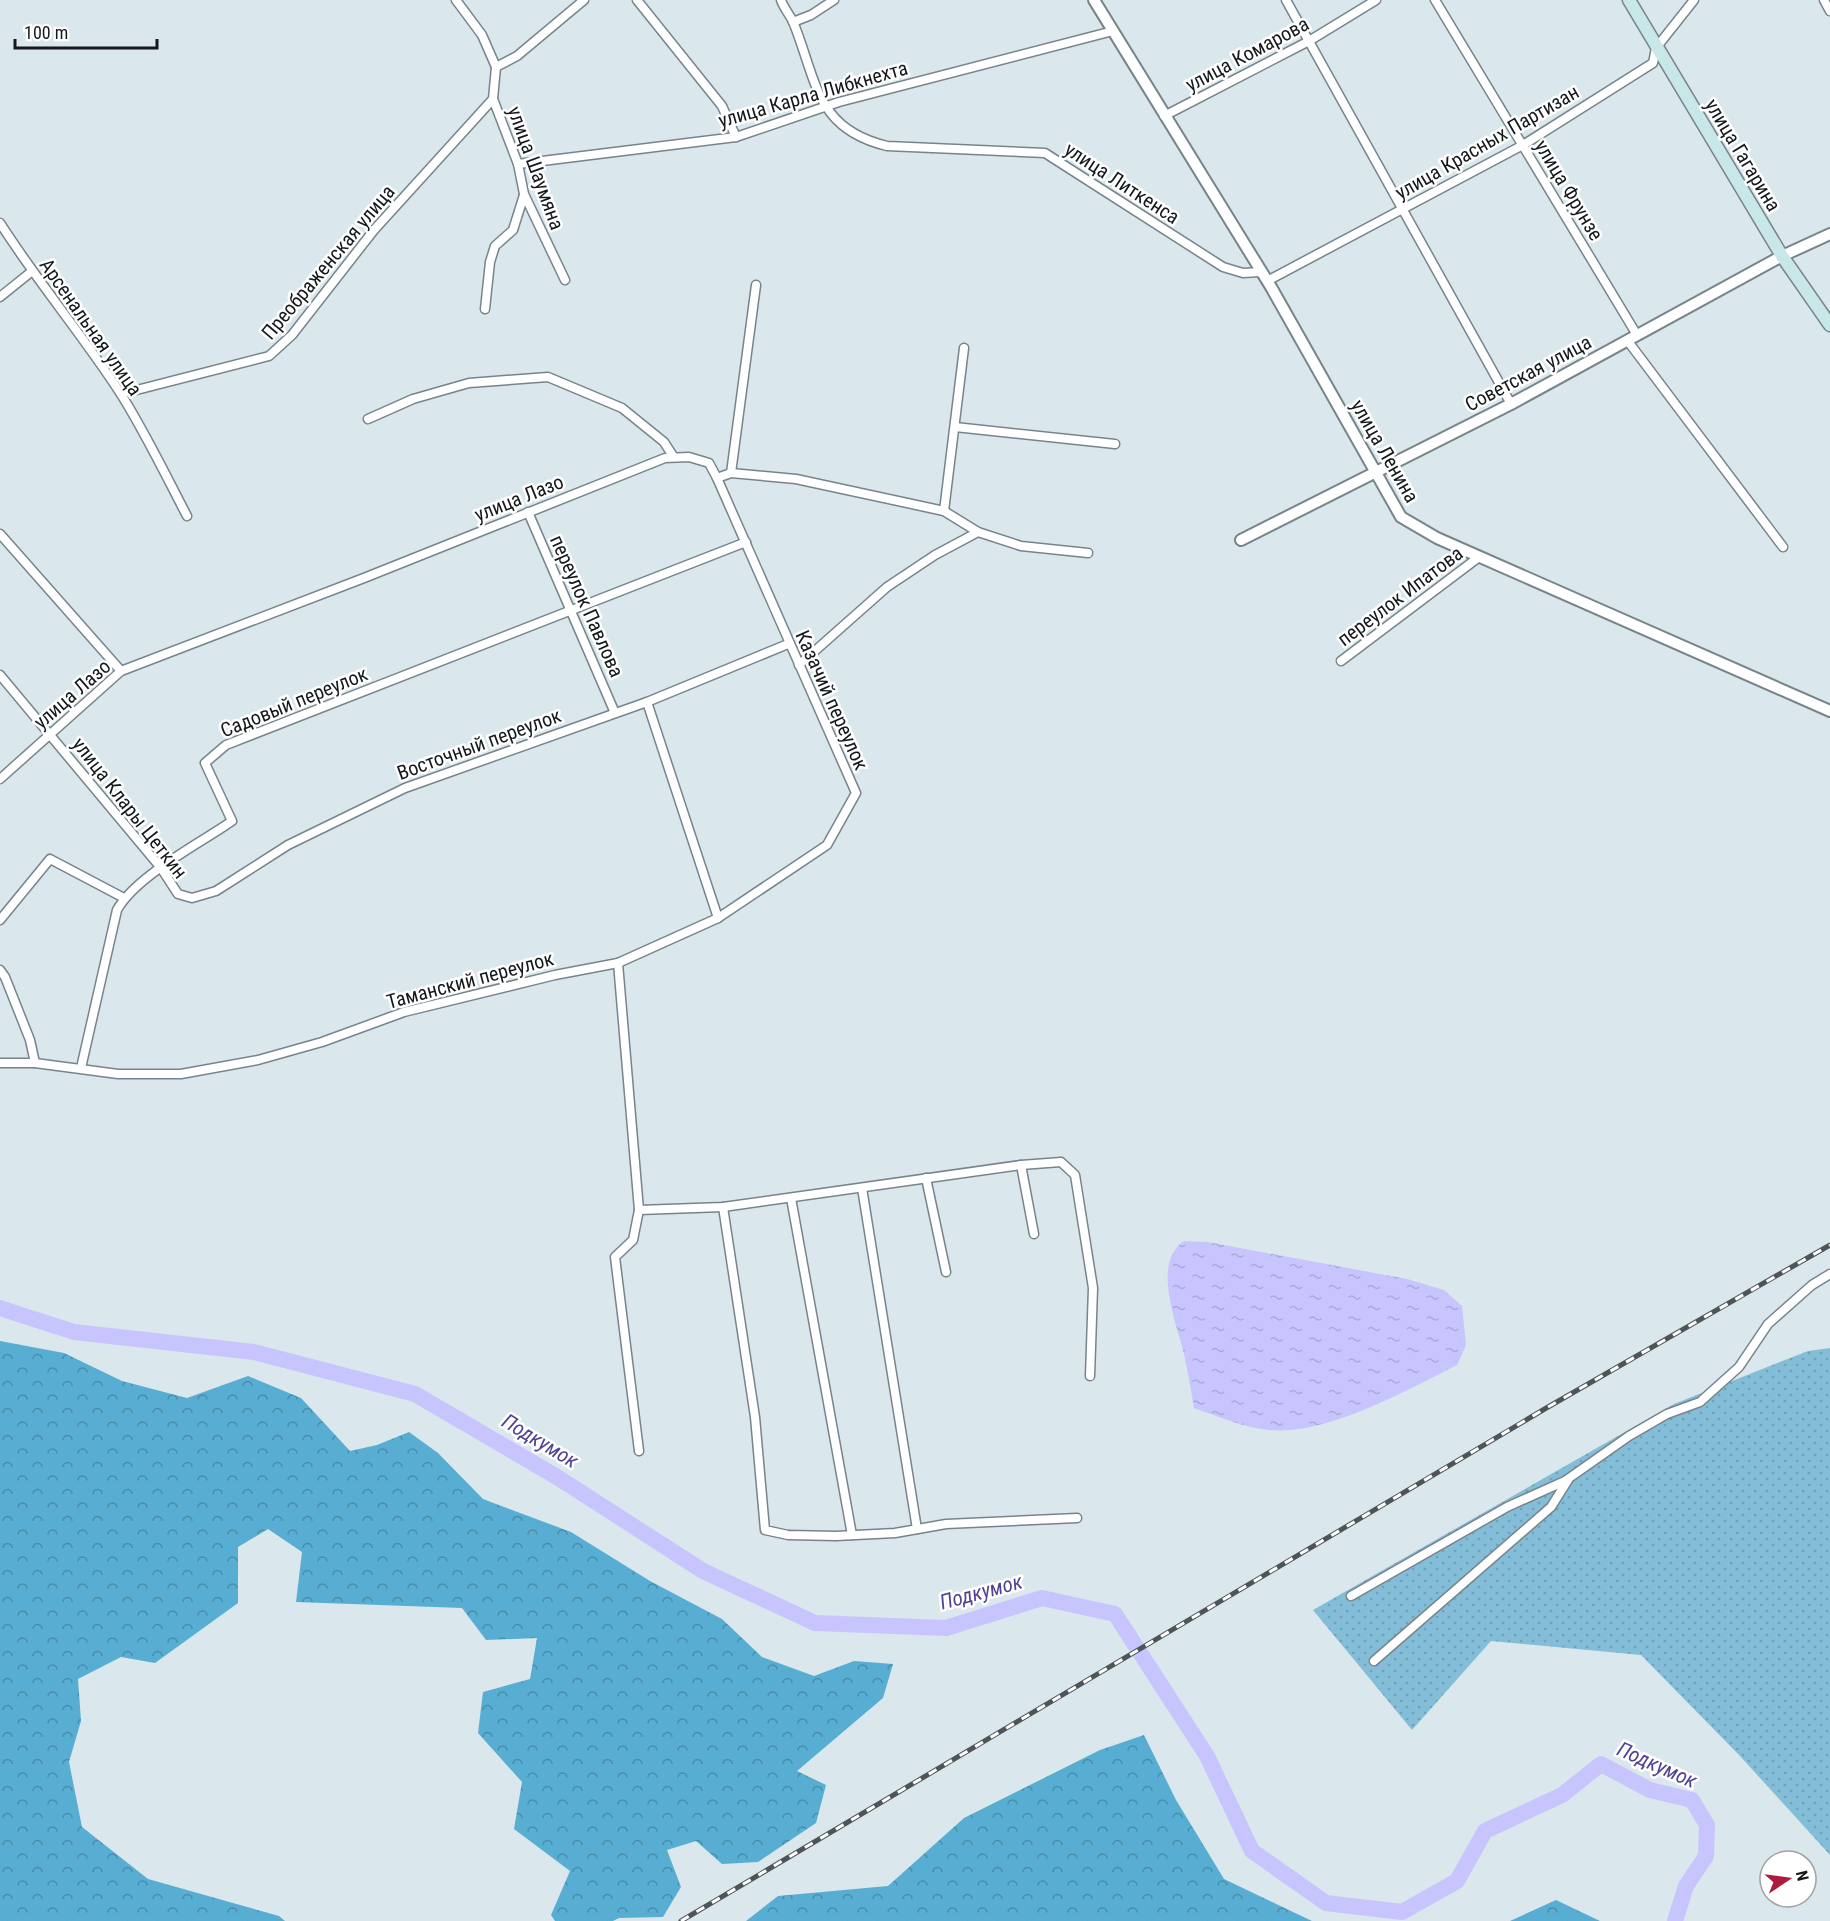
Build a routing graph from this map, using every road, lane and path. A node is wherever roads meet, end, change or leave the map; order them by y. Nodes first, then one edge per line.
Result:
1 (456, 0) edge
2 (584, 0) edge
3 (637, 0) edge
4 (781, 0) edge
5 (834, 0) edge
6 (1094, 0) edge
7 (1286, 0) edge
8 (1376, 0) edge
9 (1435, 0) edge
10 (1629, 0) edge
11 (1694, 0) edge
12 (1824, 0) edge
13 (1830, 12) edge
14 (794, 22) junction
15 (1113, 30) junction
16 (1309, 41) junction
17 (1656, 48) junction
18 (496, 67) junction
19 (493, 99) junction
20 (827, 107) junction
21 (1164, 116) junction
22 (736, 137) junction
23 (1523, 145) junction
24 (518, 164) junction
25 (524, 194) junction
26 (1402, 209) junction
27 (0, 223) edge
28 (1830, 234) edge
29 (1782, 256) junction
30 (31, 272) junction
31 (1264, 277) junction
32 (565, 280) dead end
33 (756, 285) dead end
34 (0, 297) edge
35 (485, 309) dead end
36 (1830, 326) edge
37 (1632, 338) junction
38 (964, 348) dead end
39 (121, 394) junction
40 (1511, 404) junction
41 (368, 419) dead end
42 (955, 426) junction
43 (1115, 444) dead end
44 (674, 456) junction
45 (1375, 472) junction
46 (731, 473) junction
47 (717, 478) junction
48 (944, 511) junction
49 (528, 512) junction
50 (187, 516) dead end
51 (978, 532) junction
52 (0, 534) edge
53 (1241, 540) dead end
54 (746, 542) junction
55 (1783, 547) dead end
56 (1088, 553) dead end
57 (1479, 557) junction
58 (569, 609) junction
59 (788, 644) junction
60 (1341, 661) dead end
61 (799, 665) junction
62 (121, 671) junction
63 (0, 675) edge
64 (648, 702) junction
65 (1830, 711) edge
66 (615, 713) junction
67 (50, 734) junction
68 (0, 779) edge
69 (161, 868) junction
70 (124, 898) junction
71 (192, 898) joint
72 (718, 918) junction
73 (0, 920) edge
74 (618, 963) junction
75 (0, 970) edge
76 (0, 1063) edge
77 (35, 1063) junction
78 (81, 1068) junction
79 (1021, 1165) junction
80 (926, 1178) junction
81 (862, 1188) junction
82 (791, 1198) junction
83 (723, 1207) junction
84 (639, 1210) junction
85 (1034, 1234) dead end
86 (946, 1272) dead end
87 (1830, 1274) edge
88 (1090, 1376) dead end
89 (639, 1451) dead end
90 (1569, 1479) junction
91 (1077, 1518) dead end
92 (917, 1529) junction
93 (852, 1535) junction
94 (1352, 1596) dead end
95 (1374, 1661) dead end

1 - 18 street
2 - 18 street
3 - 22 street
4 - 14 street, улица Литкенса
5 - 14 street
6 - 15 street, улица Ленина
7 - 16 street
8 - 16 street, улица Комарова
9 - 23 street, улица Фрунзе
10 - 17 main road, улица Гагарина
11 - 17 street, улица Красных Партизан
12 - 13 street
14 - 20 street, улица Литкенса
15 - 20 street, улица Карла Либкнехта
15 - 21 street, улица Ленина
16 - 21 street, улица Комарова
16 - 26 street
17 - 23 street, улица Красных Партизан
17 - 29 main road, улица Гагарина
18 - 19 street
19 - 24 street, улица Шаумяна
19 - 39 street, Преображенская улица
20 - 22 street, улица Карла Либкнехта
20 - 31 street, улица Литкенса
21 - 31 street, улица Ленина
22 - 24 street, улица Карла Либкнехта
23 - 26 street, улица Красных Партизан
23 - 37 street, улица Фрунзе
24 - 25 street, улица Шаумяна
25 - 32 street, улица Шаумяна
25 - 35 street
26 - 31 street, улица Красных Партизан
26 - 40 street
27 - 30 street, Арсенальная улица
28 - 29 street, Советская улица
29 - 36 main road, улица Гагарина
29 - 37 street, Советская улица
30 - 34 street
30 - 39 street, Арсенальная улица
31 - 45 street, улица Ленина
33 - 46 street
37 - 40 street, Советская улица
37 - 55 street, улица Фрунзе
38 - 42 street
39 - 50 street, Арсенальная улица
40 - 45 street, Советская улица
41 - 44 street
42 - 43 street
42 - 48 street
44 - 47 street, улица Лазо
44 - 49 street, улица Лазо
45 - 53 street, Советская улица
45 - 57 street, улица Ленина
46 - 47 street
46 - 48 street
47 - 54 street, Казачий переулок
48 - 51 street
49 - 58 street, переулок Павлова
49 - 62 street, улица Лазо
51 - 56 street
51 - 61 street
52 - 62 street
54 - 58 street, Садовый переулок
54 - 59 street, Казачий переулок
57 - 60 street, переулок Ипатова
57 - 65 street, улица Ленина
58 - 66 street, переулок Павлова
58 - 69 street, Садовый переулок
59 - 61 street, Казачий переулок
59 - 64 street, Восточный переулок
61 - 72 street, Казачий переулок
62 - 67 street, улица Лазо
63 - 67 street, улица Клары Цеткин
64 - 66 street, Восточный переулок
64 - 72 street
66 - 71 street, Восточный переулок
67 - 68 street, улица Лазо
67 - 69 street, улица Клары Цеткин
69 - 70 street, Садовый переулок
69 - 71 street, улица Клары Цеткин
70 - 73 street
70 - 78 street
72 - 74 street, Таманский переулок
74 - 78 street, Таманский переулок
74 - 84 street
75 - 77 street
76 - 77 street, Таманский переулок
77 - 78 street, Таманский переулок
79 - 80 street
79 - 85 street
79 - 88 street
80 - 81 street
80 - 86 street
81 - 82 street
81 - 92 street
82 - 83 street
82 - 93 street
83 - 84 street
83 - 93 street
84 - 89 street
87 - 90 street
90 - 94 street
90 - 95 street
91 - 92 street
92 - 93 street

